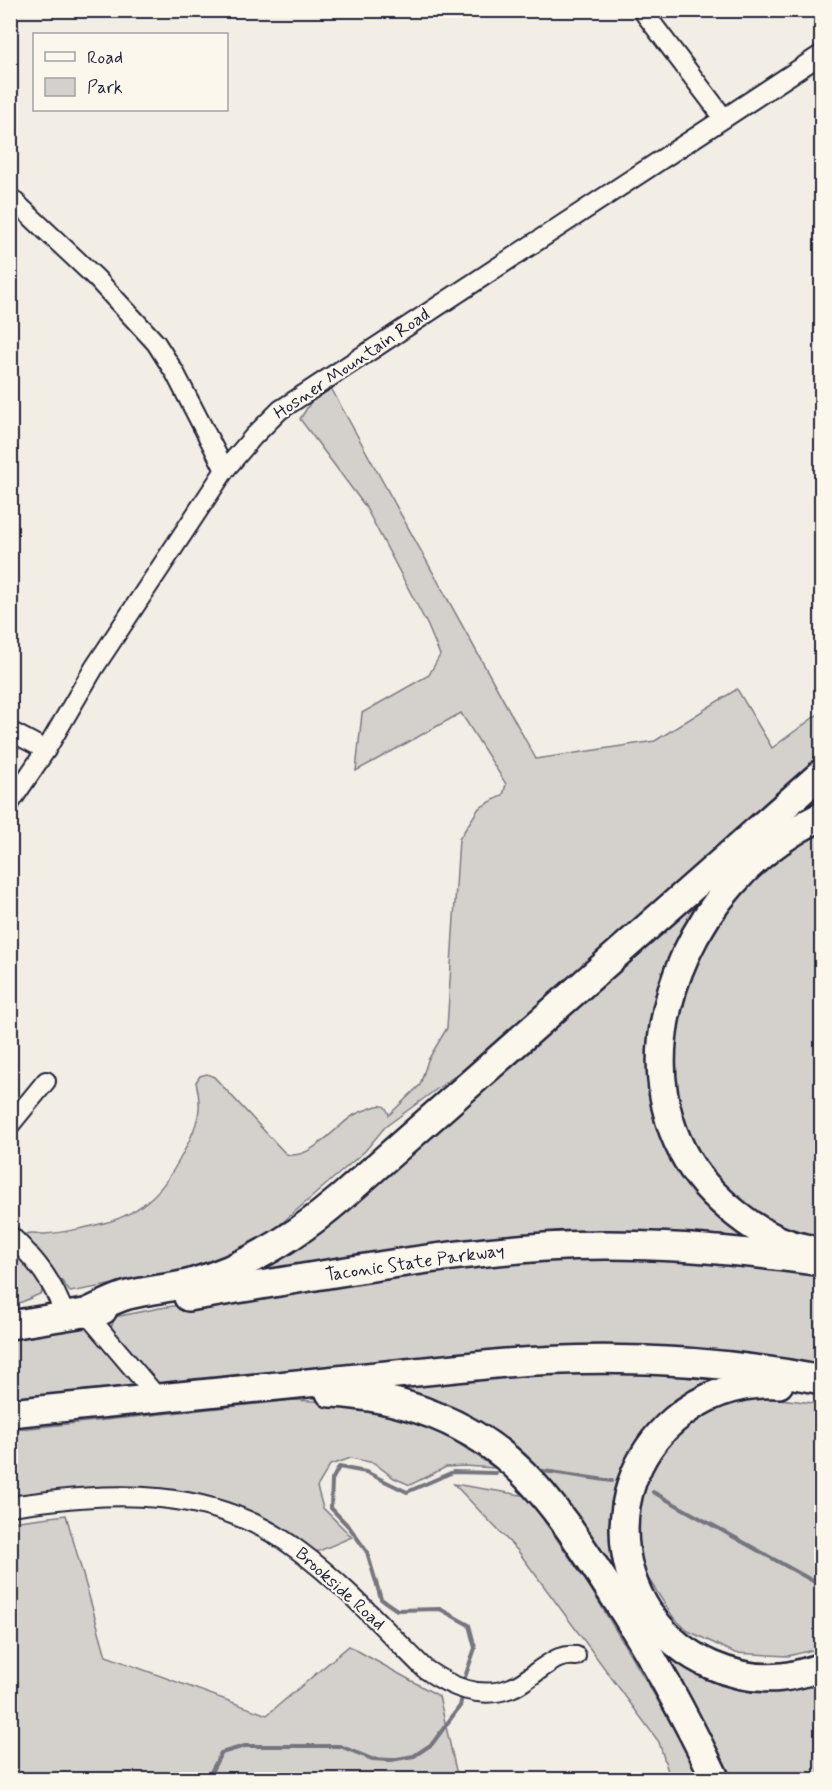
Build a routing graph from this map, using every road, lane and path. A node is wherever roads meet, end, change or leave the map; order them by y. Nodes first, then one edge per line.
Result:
1 (642, 10) edge
2 (822, 54) edge
3 (723, 117) junction
4 (10, 197) edge
5 (225, 470) junction
6 (10, 730) edge
7 (46, 750) junction
8 (822, 773) edge
9 (10, 803) edge
10 (822, 816) edge
11 (46, 1081) dead end
12 (10, 1125) edge
13 (10, 1235) edge
14 (822, 1251) edge
15 (822, 1262) edge
16 (75, 1315) junction
17 (10, 1325) edge
18 (822, 1380) edge
19 (822, 1388) edge
20 (158, 1398) junction
21 (10, 1413) edge
22 (10, 1506) edge
23 (576, 1656) dead end
24 (822, 1666) edge
25 (716, 1779) edge

1 - 3 street
2 - 3 street, Hosner Mountain Road
3 - 5 street, Hosner Mountain Road
4 - 5 street
5 - 7 street, Hosner Mountain Road
6 - 7 street
7 - 9 street, Hosner Mountain Road
8 - 16 highway
10 - 14 highway
11 - 12 street
13 - 16 street
15 - 16 highway, Taconic State Parkway
16 - 17 highway, Taconic State Parkway
16 - 20 street
18 - 20 highway
19 - 24 highway
20 - 21 highway
20 - 25 highway
22 - 23 street, Brookside Road

